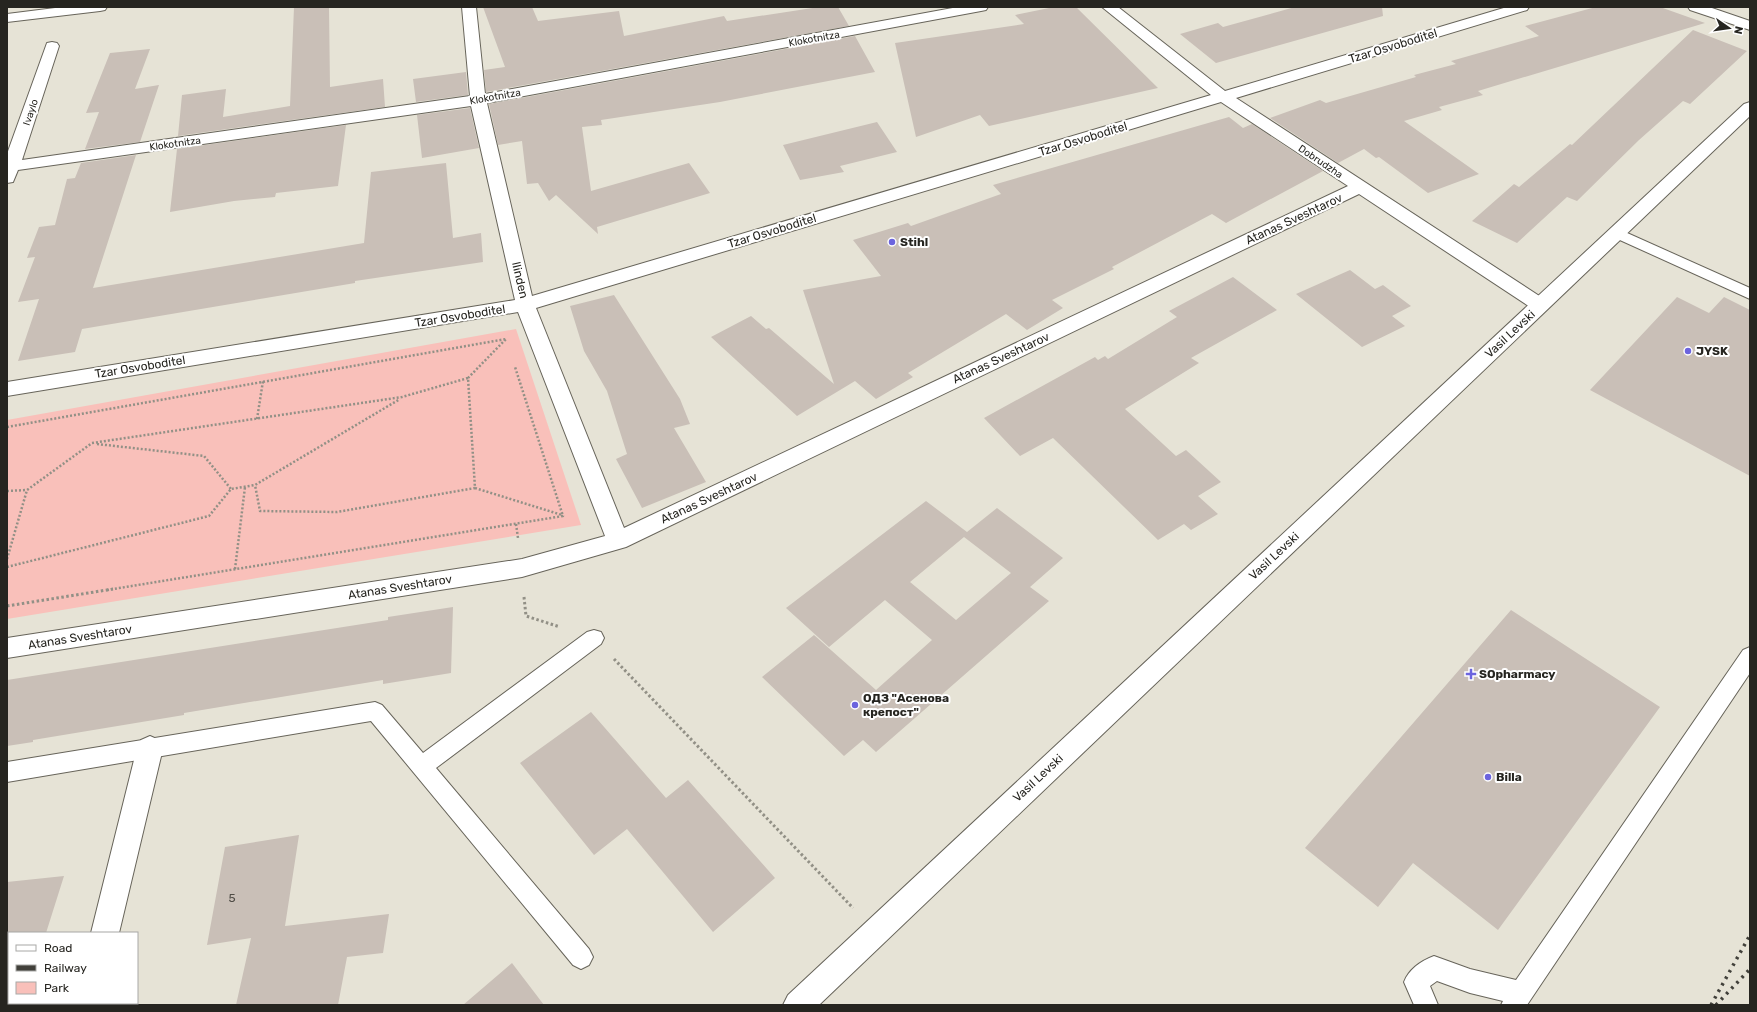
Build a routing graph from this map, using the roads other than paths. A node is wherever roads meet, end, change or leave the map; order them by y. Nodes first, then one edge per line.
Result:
1 (100, 7) edge
2 (469, 7) edge
3 (981, 7) edge
4 (1109, 7) edge
5 (1522, 7) edge
6 (1695, 7) edge
7 (7, 18) edge
8 (1750, 26) edge
9 (52, 46) dead end
10 (1224, 96) junction
11 (478, 100) junction
12 (1750, 107) edge
13 (8, 171) edge
14 (1360, 187) junction
15 (1616, 233) junction
16 (1750, 294) edge
17 (526, 305) junction
18 (1540, 305) junction
19 (7, 389) edge
20 (618, 541) junction
21 (594, 638) road end
22 (7, 648) edge
23 (1750, 656) edge
24 (150, 748) junction
25 (422, 766) junction
26 (7, 772) edge
27 (105, 932) edge
28 (581, 957) dead end
29 (1517, 999) edge
30 (798, 1005) edge
31 (1426, 1005) edge

1 - 7 street
2 - 11 street, Ilinden
3 - 11 street, Klokotnitza
4 - 10 street, Dobrudzha
5 - 10 street, Tzar Osvoboditel
6 - 8 street
9 - 13 street, Ivaylo
10 - 14 street, Dobrudzha
10 - 17 street, Tzar Osvoboditel
11 - 13 street, Klokotnitza
11 - 17 street, Ilinden
12 - 15 street, Vasil Levski
14 - 18 street, Dobrudzha
14 - 20 street, Atanas Sveshtarov
15 - 16 lane
15 - 18 street, Vasil Levski
17 - 19 street, Tzar Osvoboditel
17 - 20 street, Ilinden
18 - 30 street, Vasil Levski
20 - 22 street, Atanas Sveshtarov
21 - 25 lane
23 - 29 lane
24 - 25 lane
24 - 26 lane
24 - 27 street
25 - 28 lane
29 - 31 lane

